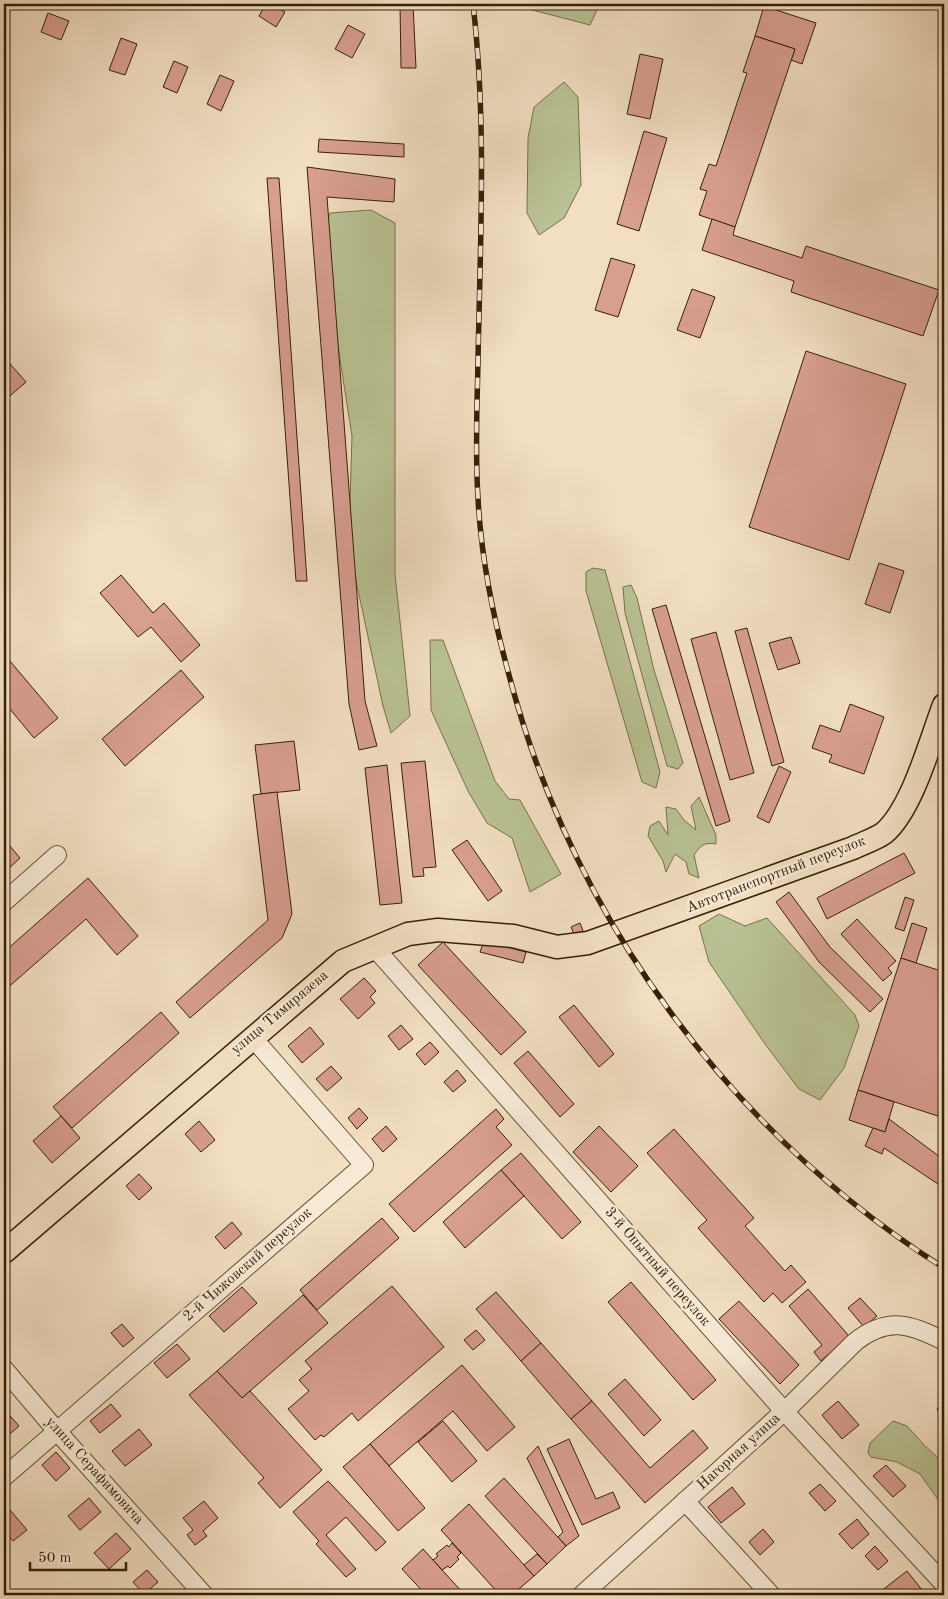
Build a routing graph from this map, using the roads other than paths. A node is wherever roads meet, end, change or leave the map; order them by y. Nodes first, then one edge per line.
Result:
1 (944, 705) edge
2 (57, 855) dead end
3 (4, 902) edge
4 (617, 934) joint
5 (374, 947) junction
6 (252, 1037) junction
7 (4, 1252) edge
8 (944, 1341) edge
9 (4, 1369) edge
10 (784, 1411) junction
11 (56, 1430) junction
12 (4, 1477) edge
13 (685, 1501) junction
14 (944, 1584) edge
15 (593, 1592) edge
16 (204, 1595) edge
17 (771, 1595) edge

1 - 4 main road, Автотранспортный переулок
2 - 3 street
4 - 5 main road, улица Тимирязева
5 - 6 main road, улица Тимирязева
5 - 10 street, 3-й Опытный переулок
6 - 7 main road, улица Тимирязева
6 - 11 street, 2-й Чижовский переулок
8 - 10 street, Нагорная улица
9 - 11 street, улица Серафимовича
10 - 13 street, Нагорная улица
10 - 14 street, 3-й Опытный переулок
11 - 12 street, 2-й Чижовский переулок
11 - 16 street, улица Серафимовича
13 - 15 street, Нагорная улица
13 - 17 street

